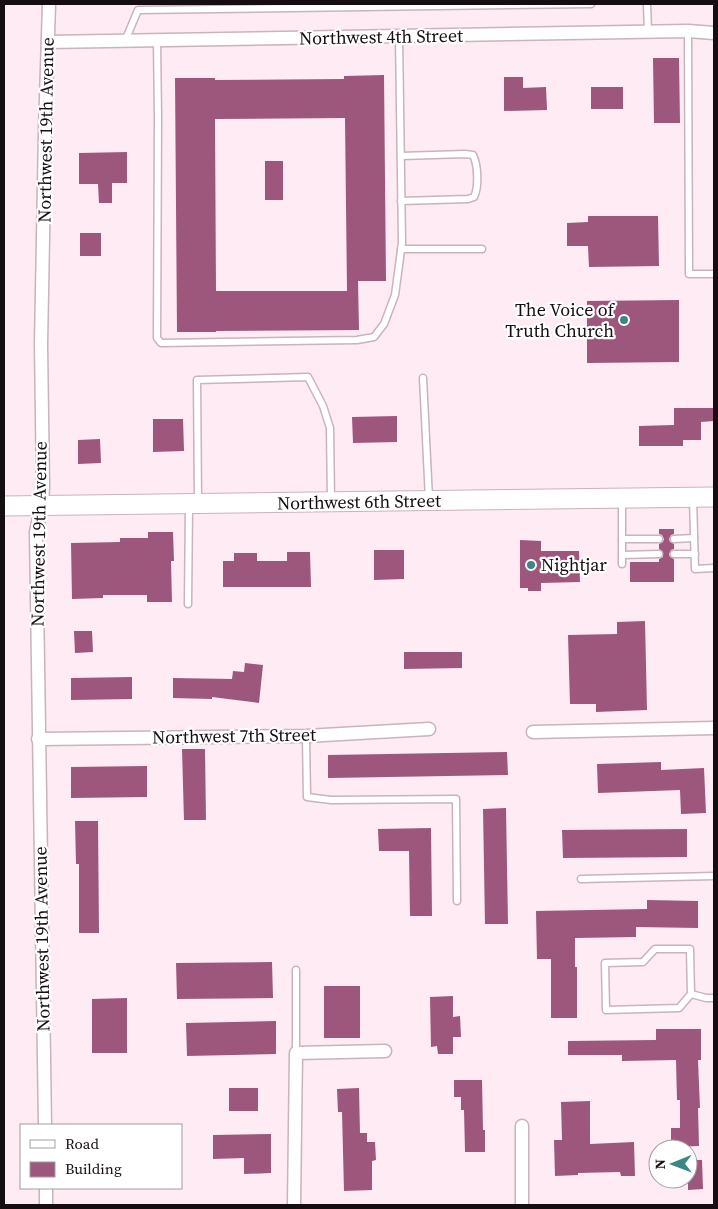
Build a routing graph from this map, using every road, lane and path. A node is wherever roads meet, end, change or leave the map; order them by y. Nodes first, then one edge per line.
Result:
1 (49, 4) edge
2 (591, 4) edge
3 (647, 4) edge
4 (688, 31) junction
5 (648, 32) junction
6 (714, 33) edge
7 (398, 37) junction
8 (157, 40) junction
9 (125, 41) junction
10 (48, 42) junction
11 (401, 156) junction
12 (401, 201) junction
13 (482, 248) dead end
14 (401, 249) junction
15 (714, 274) edge
16 (423, 378) dead end
17 (693, 497) junction
18 (714, 497) edge
19 (622, 498) junction
20 (429, 501) junction
21 (331, 502) junction
22 (194, 504) junction
23 (42, 505) junction
24 (4, 506) edge
25 (694, 538) junction
26 (622, 539) junction
27 (659, 539) dead end
28 (674, 539) dead end
29 (659, 554) dead end
30 (674, 554) dead end
31 (695, 554) junction
32 (622, 555) junction
33 (622, 564) dead end
34 (714, 568) edge
35 (188, 604) dead end
36 (714, 728) edge
37 (430, 729) dead end
38 (533, 732) dead end
39 (306, 736) junction
40 (38, 739) junction
41 (714, 876) edge
42 (581, 879) dead end
43 (457, 901) dead end
44 (296, 970) dead end
45 (691, 994) junction
46 (714, 998) edge
47 (385, 1051) dead end
48 (296, 1052) junction
49 (45, 1124) edge
50 (522, 1126) dead end
51 (46, 1189) edge
52 (46, 1205) edge
53 (294, 1205) edge
54 (522, 1205) edge

1 - 10 street, Northwest 19th Avenue
2 - 9 lane
3 - 5 lane
4 - 5 street, Northwest 4th Street
4 - 6 street, Northwest 4th Street
4 - 15 lane
5 - 7 street, Northwest 4th Street
7 - 8 street, Northwest 4th Street
7 - 11 lane
8 - 9 street, Northwest 4th Street
8 - 14 lane
9 - 10 street, Northwest 4th Street
10 - 23 street, Northwest 19th Avenue
11 - 12 lane
11 - 12 lane
12 - 14 lane
13 - 14 lane
16 - 20 lane
17 - 18 main road, Northwest 6th Street
17 - 19 main road, Northwest 6th Street
17 - 25 lane
19 - 20 main road, Northwest 6th Street
19 - 26 lane
20 - 21 main road, Northwest 6th Street
21 - 22 main road, Northwest 6th Street
21 - 22 lane
22 - 23 main road, Northwest 6th Street
22 - 35 lane
23 - 24 main road, Northwest 6th Street
23 - 40 street, Northwest 19th Avenue
25 - 28 lane
25 - 31 lane
26 - 27 lane
26 - 32 lane
29 - 32 lane
30 - 31 lane
31 - 34 lane
32 - 33 lane
36 - 38 street
37 - 39 street, Northwest 7th Street
39 - 40 street, Northwest 7th Street
39 - 43 lane
40 - 49 street, Northwest 19th Avenue
41 - 42 lane
44 - 48 lane
45 - 45 lane
45 - 46 lane
47 - 48 street
48 - 53 street
50 - 54 street
51 - 52 street

